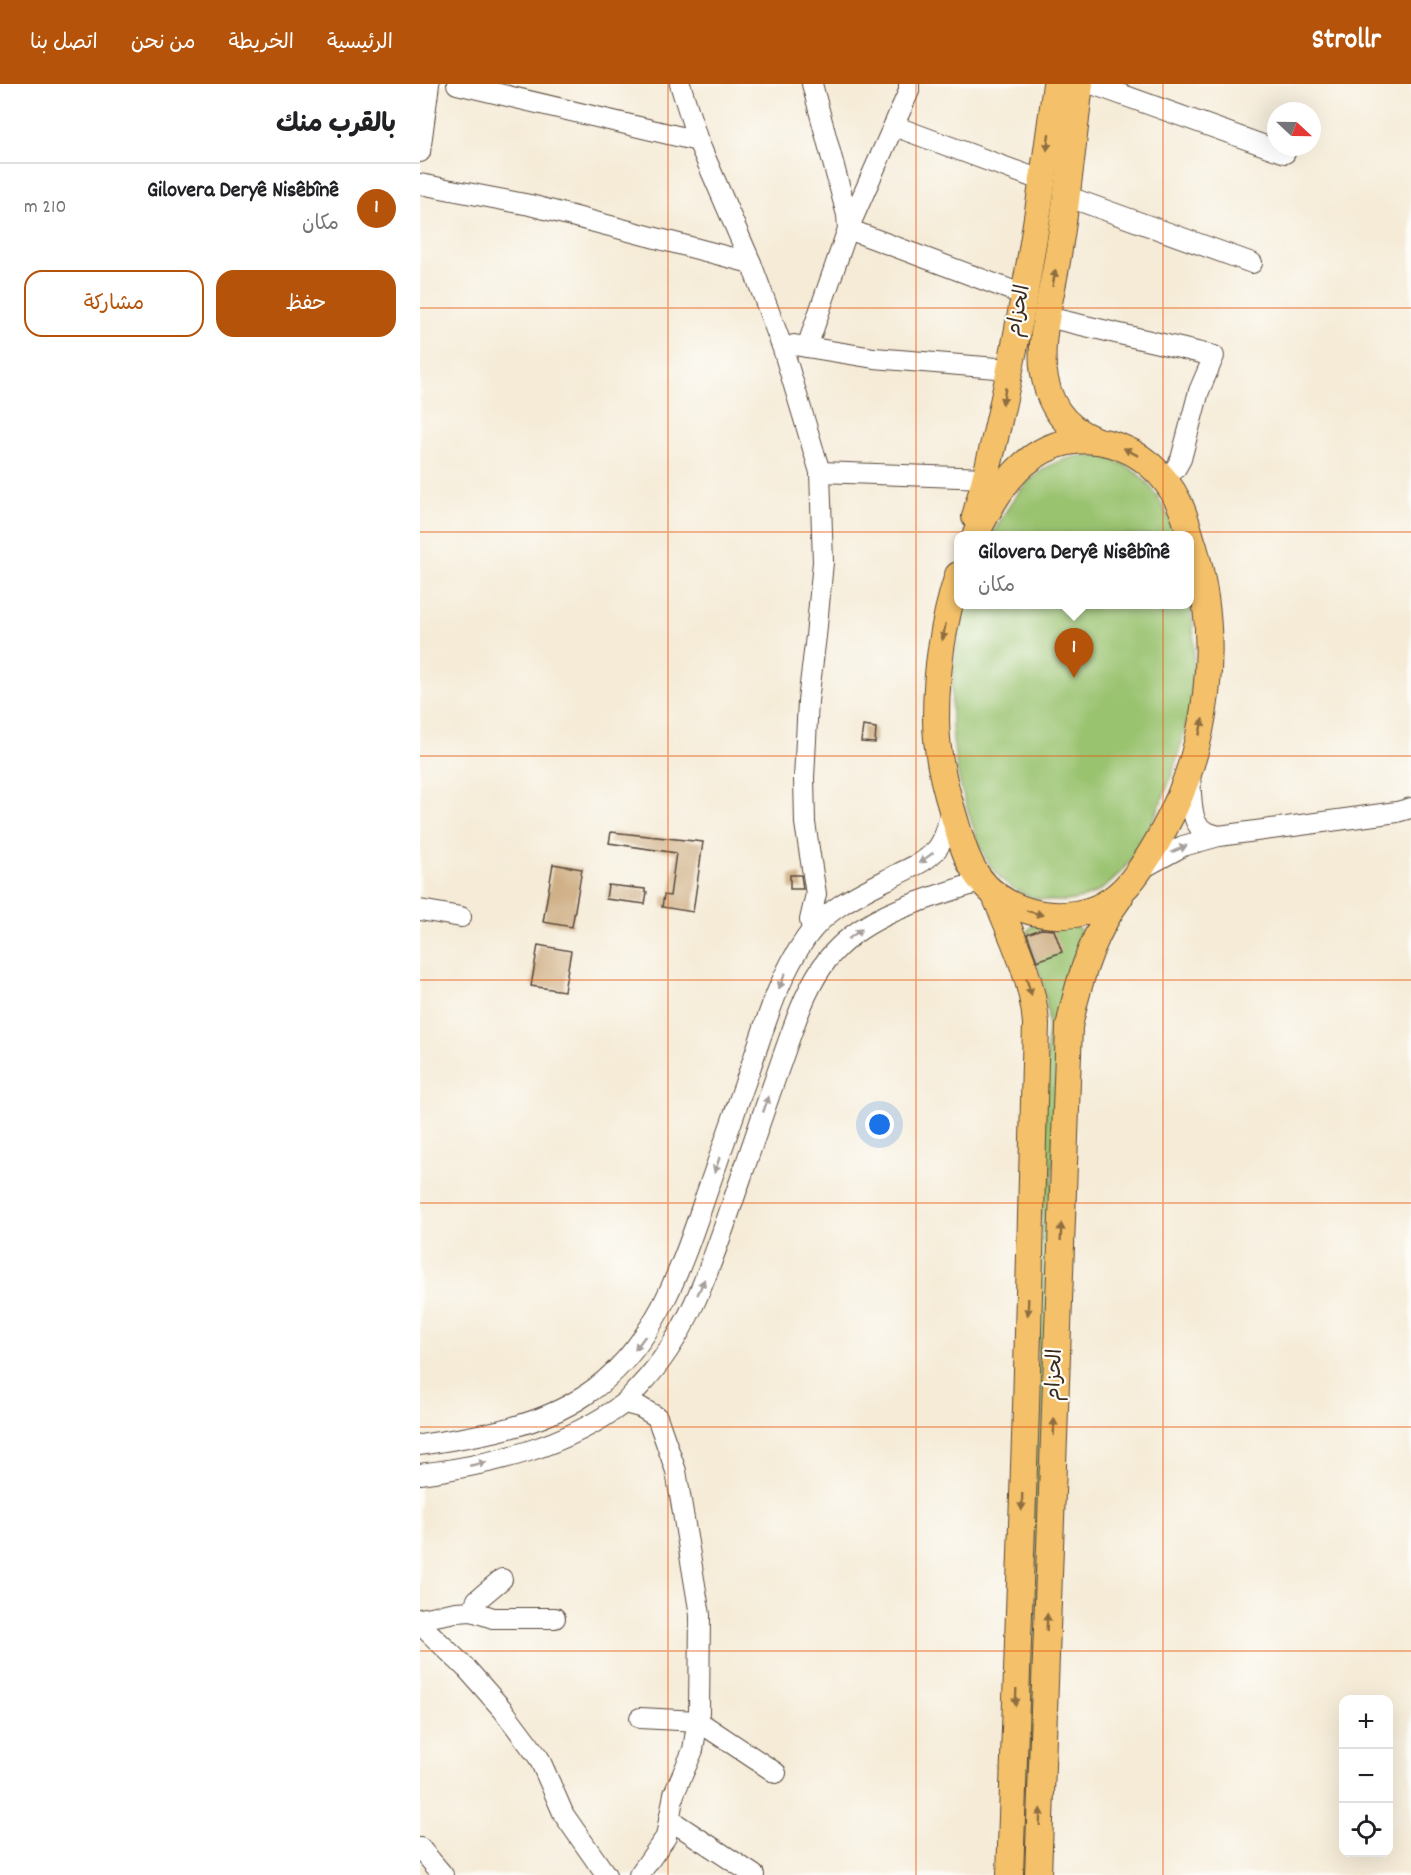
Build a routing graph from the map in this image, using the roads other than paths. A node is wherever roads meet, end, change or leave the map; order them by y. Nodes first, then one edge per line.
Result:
1 (429, 84) edge
2 (457, 84) edge
3 (680, 84) edge
4 (812, 84) edge
5 (909, 84) edge
6 (1056, 84) edge
7 (1080, 84) edge
8 (1092, 84) edge
9 (894, 126) junction
10 (698, 141) junction
11 (1267, 147) edge
12 (420, 152) edge
13 (1043, 181) junction
14 (420, 184) edge
15 (1066, 196) junction
16 (848, 229) junction
17 (1252, 263) dead end
18 (752, 264) junction
19 (1024, 296) junction
20 (1047, 317) junction
21 (781, 343) junction
22 (807, 347) junction
23 (1009, 369) junction
24 (1095, 440) junction
25 (820, 472) junction
26 (986, 478) junction
27 (1165, 479) junction
28 (970, 531) edge
29 (978, 531) edge
30 (1189, 531) edge
31 (1194, 550) edge
32 (954, 592) edge
33 (1190, 769) junction
34 (951, 808) junction
35 (1411, 808) edge
36 (1377, 815) junction
37 (1411, 816) edge
38 (1219, 836) junction
39 (1134, 878) junction
40 (988, 887) junction
41 (420, 910) edge
42 (461, 917) dead end
43 (812, 930) junction
44 (625, 1403) junction
45 (420, 1445) edge
46 (420, 1474) edge
47 (501, 1579) dead end
48 (472, 1611) junction
49 (555, 1618) dead end
50 (420, 1622) edge
51 (640, 1718) dead end
52 (698, 1721) junction
53 (776, 1773) dead end
54 (669, 1819) junction
55 (420, 1848) edge
56 (443, 1875) edge
57 (606, 1875) edge
58 (639, 1875) edge
59 (754, 1875) edge
60 (1010, 1875) edge
61 (1038, 1875) edge

1 - 12 street
2 - 10 street
3 - 10 street
4 - 16 street
5 - 9 street
6 -> 13 main road, الحزام
7 - 15 main road, الحزام
8 - 11 street
9 - 13 street
9 - 16 street
10 - 18 street
13 - 19 main road, الحزام
14 - 18 street
15 - 17 street
20 -> 15 main road, الحزام
16 - 19 street
16 - 22 street
18 - 21 street
19 - 23 main road, الحزام
20 - 24 main road, الحزام
20 - 27 street
21 - 22 street
21 - 25 street
22 - 23 street
23 -> 26 main road, الحزام
27 -> 24 main road, الحزام
24 - 29 main road
25 - 26 street
25 - 43 street
26 - 28 main road, الحزام
30 -> 27 main road, الحزام
33 -> 31 main road, الحزام
32 -> 34 main road, الحزام
33 - 38 street
33 - 39 main road, الحزام
34 - 40 main road, الحزام
34 -> 43 street
35 - 36 street
36 - 37 street
36 - 38 street
39 -> 38 street
40 -> 39 main road
61 -> 39 main road, الحزام
44 -> 40 street
40 -> 60 main road, الحزام
41 - 42 street
43 -> 45 street
46 -> 44 street
44 - 52 street
47 - 48 street
48 - 49 street
48 - 50 street
50 - 57 street
51 - 52 street
52 - 53 street
52 - 54 street
54 - 58 street
54 - 59 street
55 - 56 street

